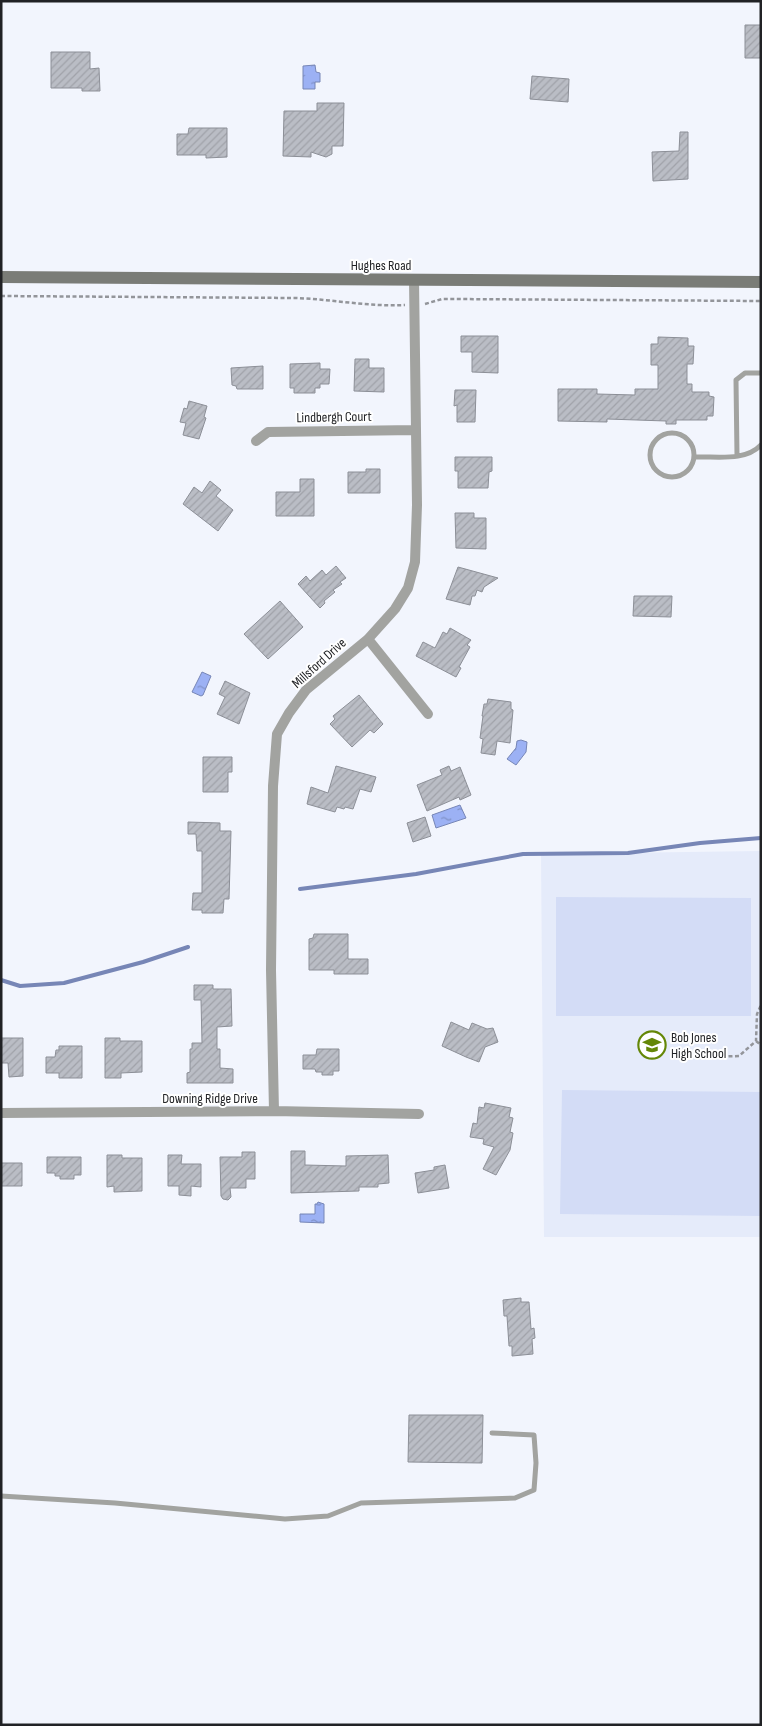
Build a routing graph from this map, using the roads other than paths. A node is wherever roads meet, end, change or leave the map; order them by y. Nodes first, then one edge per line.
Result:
1 (1, 277) edge
2 (414, 280) junction
3 (761, 282) edge
4 (761, 373) edge
5 (416, 430) junction
6 (256, 440) dead end
7 (761, 445) edge
8 (694, 456) junction
9 (737, 456) junction
10 (368, 639) junction
11 (428, 714) dead end
12 (274, 1111) junction
13 (1, 1113) edge
14 (419, 1114) dead end
15 (492, 1433) dead end
16 (1, 1496) edge

1 - 2 main road, Hughes Road
2 - 3 main road, Hughes Road
2 - 5 street, Millsford Drive
4 - 9 lane
5 - 6 street, Lindbergh Court
5 - 10 street, Millsford Drive
7 - 9 lane
8 - 8 lane
8 - 9 lane
10 - 11 street
10 - 12 street, Millsford Drive
12 - 13 street, Downing Ridge Drive
12 - 14 street, Downing Ridge Drive
15 - 16 lane

